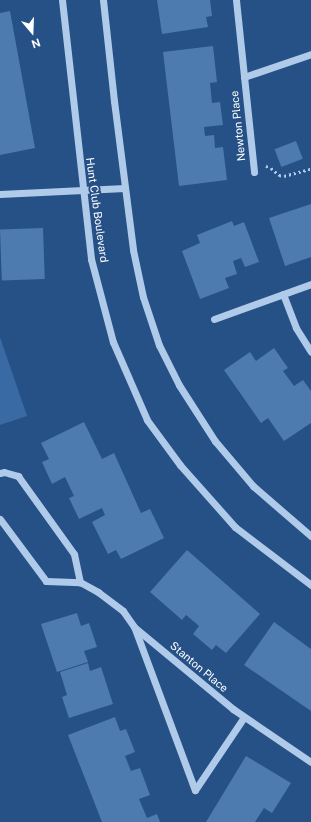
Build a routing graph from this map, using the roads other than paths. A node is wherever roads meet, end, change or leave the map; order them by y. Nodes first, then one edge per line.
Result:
1 (62, 0) edge
2 (103, 0) edge
3 (236, 0) edge
4 (311, 54) edge
5 (244, 77) junction
6 (254, 170) road end
7 (125, 188) junction
8 (82, 189) junction
9 (0, 194) edge
10 (311, 284) edge
11 (283, 294) junction
12 (214, 319) dead end
13 (311, 352) edge
14 (0, 473) edge
15 (0, 519) edge
16 (311, 536) edge
17 (80, 582) junction
18 (311, 585) edge
19 (134, 627) junction
20 (244, 717) junction
21 (311, 762) edge

1 - 8 street, Hunt Club Boulevard
2 - 7 street
3 - 5 street, Newton Place
4 - 5 street, Newton Place
5 - 6 street, Newton Place
7 - 8 street
7 - 16 street
8 - 9 street
8 - 18 street, Hunt Club Boulevard
10 - 11 street
11 - 12 street
11 - 13 street
14 - 17 street
15 - 17 street
17 - 19 street, Stanton Place
19 - 20 street, Stanton Place
19 - 20 street
20 - 21 street, Stanton Place

